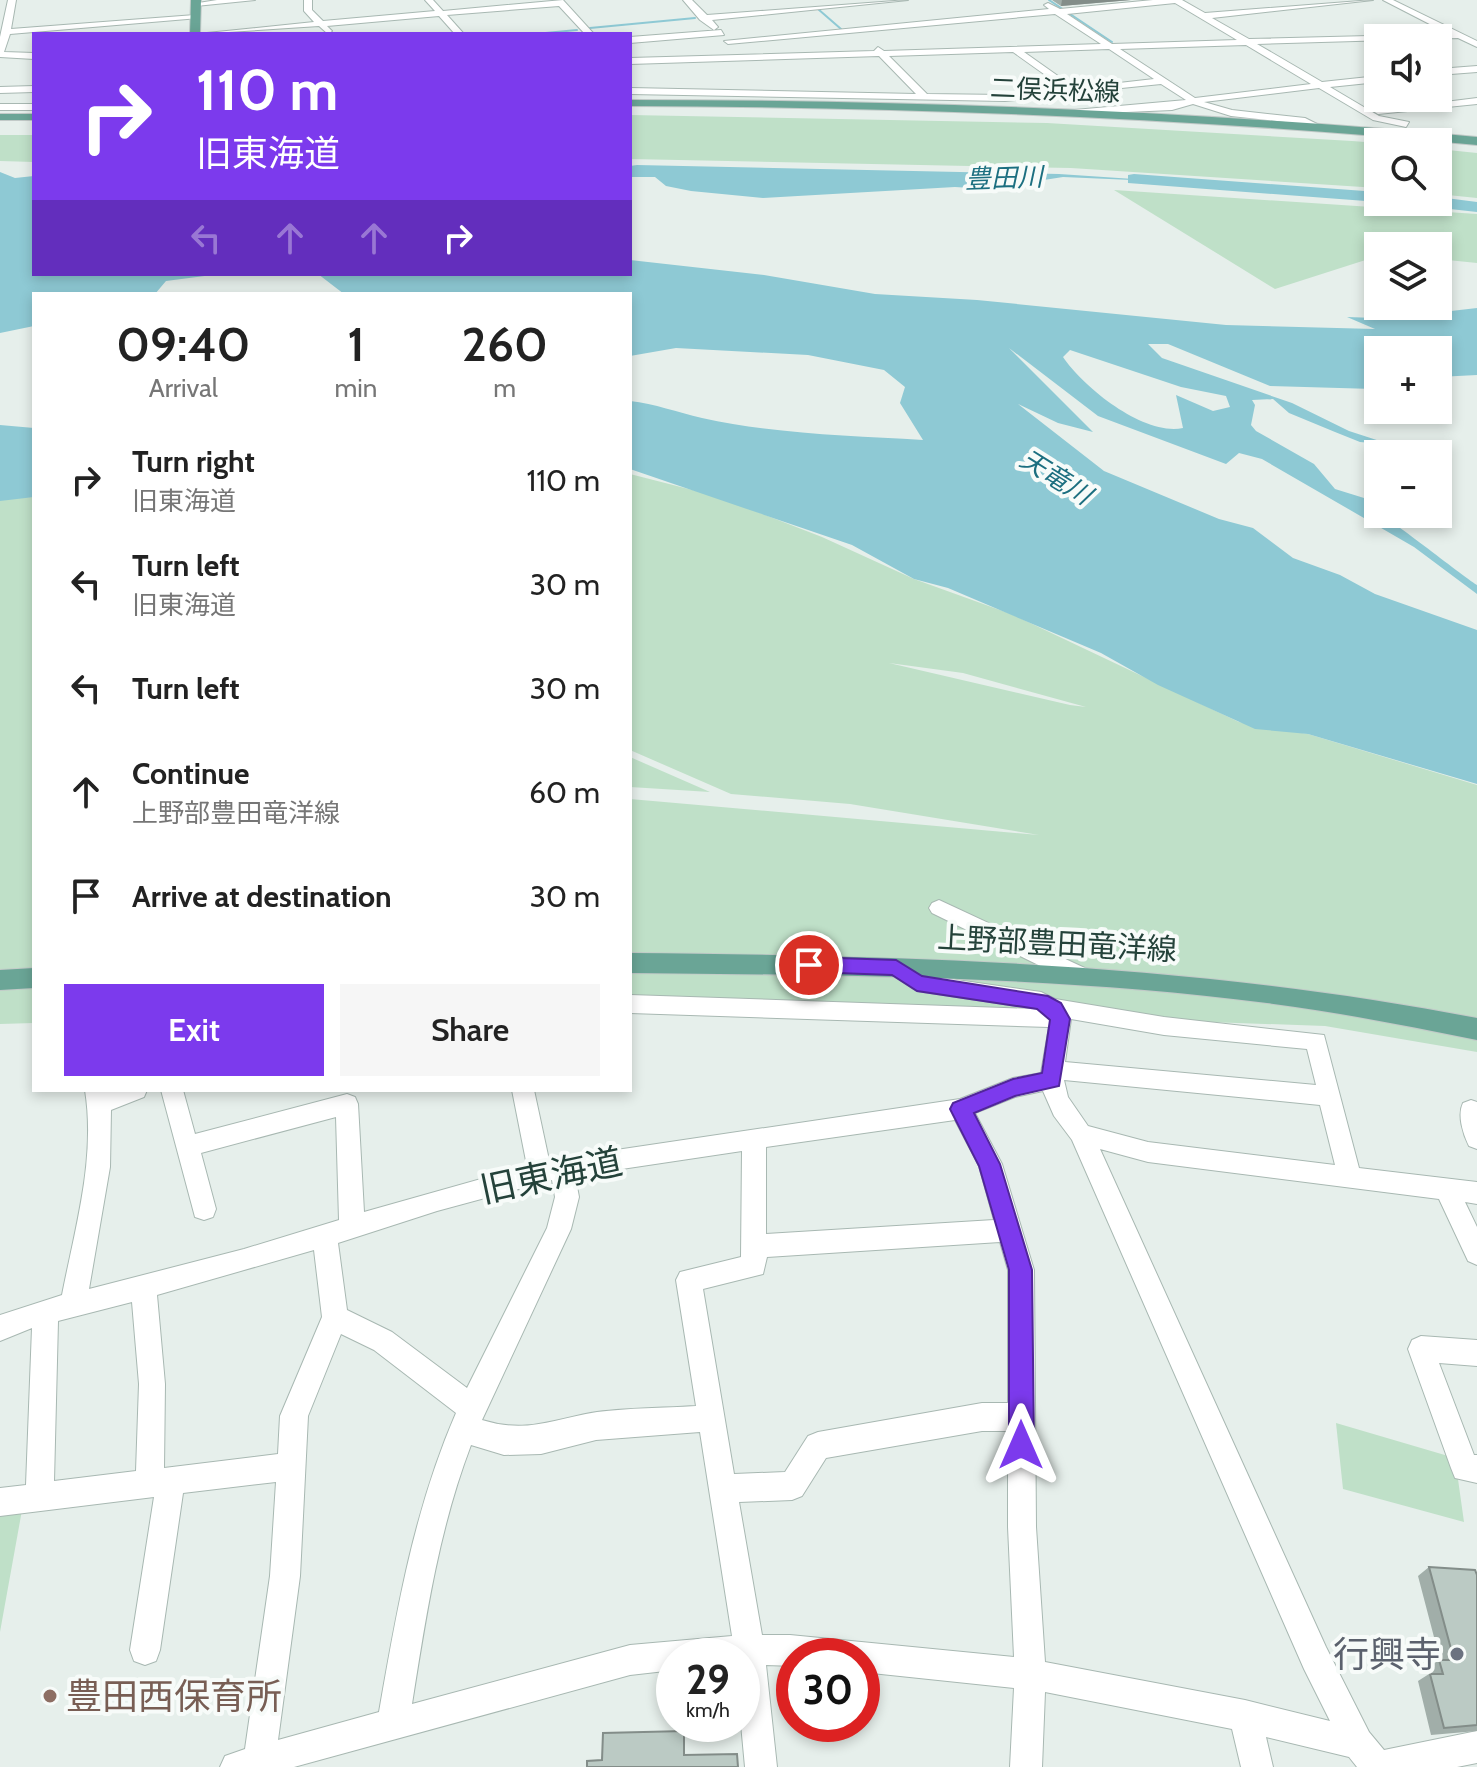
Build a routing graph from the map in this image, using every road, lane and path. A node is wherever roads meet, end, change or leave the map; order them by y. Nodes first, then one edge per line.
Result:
1 (12, 0) edge
2 (251, 0) edge
3 (308, 0) edge
4 (429, 0) edge
5 (687, 0) edge
6 (904, 0) edge
7 (1041, 0) edge
8 (1176, 0) edge
9 (1369, 0) edge
10 (1387, 0) edge
11 (234, 1) edge
12 (196, 2) edge
13 (559, 2) edge
14 (868, 2) edge
15 (512, 4) edge
16 (239, 11) dead end
17 (879, 11) dead end
18 (1062, 11) junction
19 (442, 14) junction
20 (1203, 16) junction
21 (703, 18) junction
22 (888, 18) dead end
23 (243, 21) dead end
24 (324, 24) junction
25 (896, 25) junction
26 (196, 29) edge
27 (248, 30) junction
28 (843, 30) junction
29 (285, 31) edge
30 (6, 32) junction
31 (163, 32) edge
32 (328, 32) edge
33 (458, 32) edge
34 (588, 32) edge
35 (721, 33) junction
36 (907, 34) dead end
37 (1452, 36) edge
38 (1461, 36) junction
39 (1477, 36) edge
40 (857, 38) dead end
41 (1364, 39) edge
42 (632, 40) edge
43 (728, 41) junction
44 (1248, 42) junction
45 (918, 43) dead end
46 (1477, 44) edge
47 (870, 46) dead end
48 (1111, 47) junction
49 (1016, 50) junction
50 (929, 52) junction
51 (0, 53) edge
52 (884, 53) junction
53 (32, 56) edge
54 (747, 58) junction
55 (632, 61) edge
56 (760, 66) dead end
57 (1477, 69) edge
58 (1452, 71) edge
59 (1364, 80) edge
60 (1162, 81) junction
61 (778, 83) dead end
62 (1322, 85) junction
63 (32, 89) edge
64 (0, 90) edge
65 (1073, 90) junction
66 (787, 91) junction
67 (632, 93) edge
68 (632, 93) edge
69 (923, 95) junction
70 (1085, 99) dead end
71 (1477, 101) edge
72 (1195, 102) junction
73 (0, 107) edge
74 (32, 107) edge
75 (1057, 112) junction
76 (1368, 113) junction
77 (0, 117) edge
78 (32, 117) edge
79 (1406, 124) dead end
80 (1314, 126) junction
81 (1477, 141) edge
82 (939, 908) dead end
83 (632, 963) edge
84 (896, 967) junction
85 (1081, 976) junction
86 (32, 978) edge
87 (0, 980) edge
88 (632, 1004) edge
89 (1057, 1014) junction
90 (1477, 1029) edge
91 (1052, 1075) junction
92 (125, 1092) edge
93 (173, 1092) edge
94 (524, 1092) edge
95 (1330, 1096) junction
96 (98, 1097) edge
97 (961, 1109) junction
98 (1477, 1112) edge
99 (1081, 1134) junction
100 (754, 1139) junction
101 (1477, 1139) edge
102 (187, 1146) junction
103 (550, 1170) junction
104 (1350, 1178) junction
105 (1447, 1190) junction
106 (1477, 1193) edge
107 (204, 1209) dead end
108 (352, 1227) junction
109 (1010, 1230) junction
110 (325, 1236) junction
111 (754, 1246) junction
112 (1477, 1253) edge
113 (144, 1287) junction
114 (73, 1305) junction
115 (45, 1312) junction
116 (335, 1317) junction
117 (0, 1328) edge
118 (1477, 1353) edge
119 (1021, 1417) junction
120 (712, 1418) junction
121 (469, 1420) junction
122 (291, 1466) junction
123 (1477, 1469) edge
124 (160, 1481) junction
125 (723, 1488) junction
126 (40, 1497) junction
127 (0, 1502) edge
128 (747, 1638) edge
129 (145, 1650) dead end
130 (656, 1657) edge
131 (880, 1659) edge
132 (1030, 1674) junction
133 (1245, 1716) junction
134 (393, 1724) junction
135 (758, 1742) edge
136 (1477, 1747) edge
137 (1372, 1759) edge
138 (248, 1764) edge
139 (761, 1767) edge
140 (1026, 1767) edge
141 (1257, 1767) edge

1 - 30 street
2 - 11 street
3 - 24 street
4 - 19 street
5 - 21 street
6 - 14 street
7 - 18 street
8 - 18 street
8 - 20 street
9 - 20 street
10 - 38 street
11 - 12 street
11 - 16 street
12 - 26 main road
13 - 15 street
13 - 34 street
14 - 17 street
14 - 21 street
15 - 19 street
18 - 25 street
18 - 48 street
19 - 24 street
19 - 33 street
20 - 44 street
21 - 35 street
22 - 25 street
23 - 27 street
24 - 29 street
24 - 32 street
25 - 28 street
25 - 36 street
26 - 27 street
26 - 30 street
26 - 31 street
27 - 29 street
28 - 40 street
28 - 43 street
30 - 51 street
35 - 42 street
35 - 43 street
37 - 38 street
38 - 39 street
38 - 46 street
41 - 44 street
43 - 54 street
44 - 48 street
44 - 62 street
45 - 50 street
47 - 52 street
48 - 49 street
48 - 60 street
49 - 50 street
49 - 65 street
50 - 52 street
51 - 53 street
52 - 54 street
52 - 69 street
54 - 55 street
54 - 56 street
57 - 58 street
59 - 62 street
60 - 65 street
60 - 72 street
61 - 66 street
62 - 72 street
62 - 76 street
63 - 64 street
65 - 69 street
65 - 70 street
66 - 67 street
66 - 69 street
68 - 75 main road, 二俣浜松線
71 - 76 street
72 - 75 street
72 - 80 street
73 - 74 street
75 - 80 main road, 二俣浜松線
76 - 79 street
77 - 78 main road
80 - 81 main road, 二俣浜松線
82 - 85 street
83 - 84 main road, 上野部豊田竜洋線
84 - 85 main road, 上野部豊田竜洋線
84 - 89 street
85 - 90 main road, 上野部豊田竜洋線
86 - 87 main road
88 - 89 street
89 - 91 street
89 - 95 street
91 - 95 street, 旧東海道
91 - 97 street, 旧東海道
91 - 99 street
92 - 96 street
93 - 102 street
94 - 103 street
95 - 104 street
96 - 114 street
97 - 100 street, 旧東海道
97 - 109 street
98 - 101 street
99 - 104 street
99 - 137 street
100 - 103 street, 旧東海道
100 - 111 street
102 - 107 street
102 - 108 street
103 - 108 street, 旧東海道
103 - 121 street
104 - 105 street
105 - 106 street
105 - 112 street
108 - 110 street, 旧東海道
109 - 111 street
109 - 119 street
110 - 113 street, 旧東海道
110 - 116 street
111 - 120 street
113 - 114 street, 旧東海道
113 - 124 street
114 - 115 street, 旧東海道
115 - 117 street, 旧東海道
115 - 126 street
116 - 121 street
116 - 122 street
118 - 123 street
119 - 125 street
119 - 132 street
120 - 121 street
120 - 125 street
121 - 134 street
122 - 124 street
122 - 138 street
124 - 126 street
124 - 129 street
125 - 128 street
126 - 127 street
130 - 134 street
131 - 132 street
132 - 133 street
132 - 140 street
133 - 137 street
133 - 141 street
134 - 138 street
135 - 139 street
136 - 137 street

